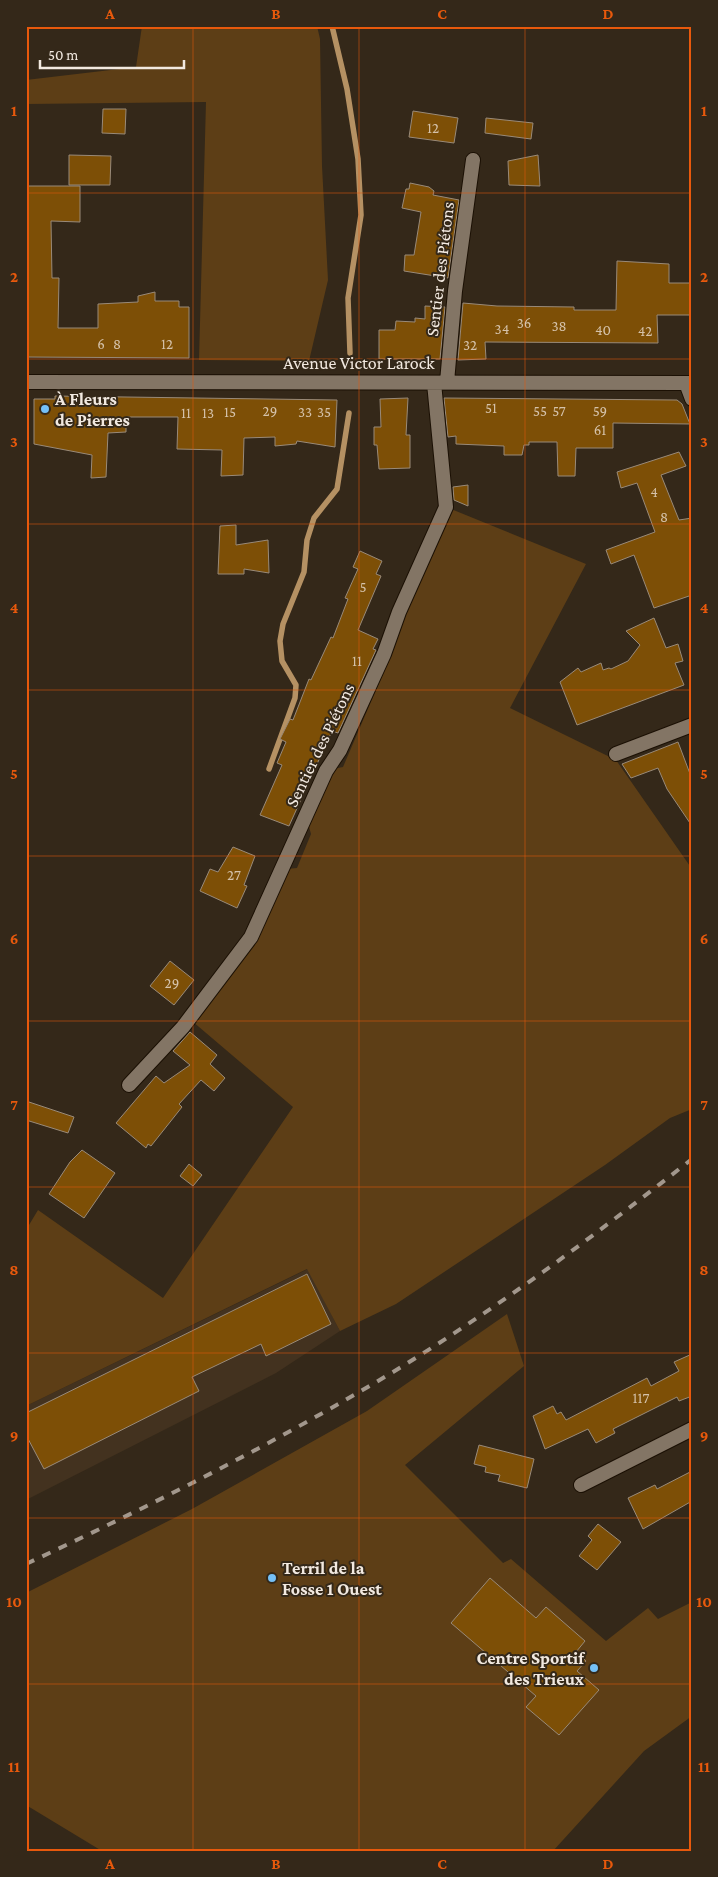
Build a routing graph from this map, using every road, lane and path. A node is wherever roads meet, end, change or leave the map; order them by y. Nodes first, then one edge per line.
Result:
1 (473, 160) dead end
2 (26, 382) edge
3 (440, 382) junction
4 (689, 383) edge
5 (692, 399) edge
6 (692, 725) edge
7 (616, 754) dead end
8 (129, 1085) dead end
9 (692, 1430) edge
10 (581, 1485) dead end

1 - 3 street, Sentier des Piétons
2 - 3 street, Avenue Victor Larock
3 - 4 street, Avenue Victor Larock
3 - 8 street, Sentier des Piétons
4 - 5 street
6 - 7 street
9 - 10 street

